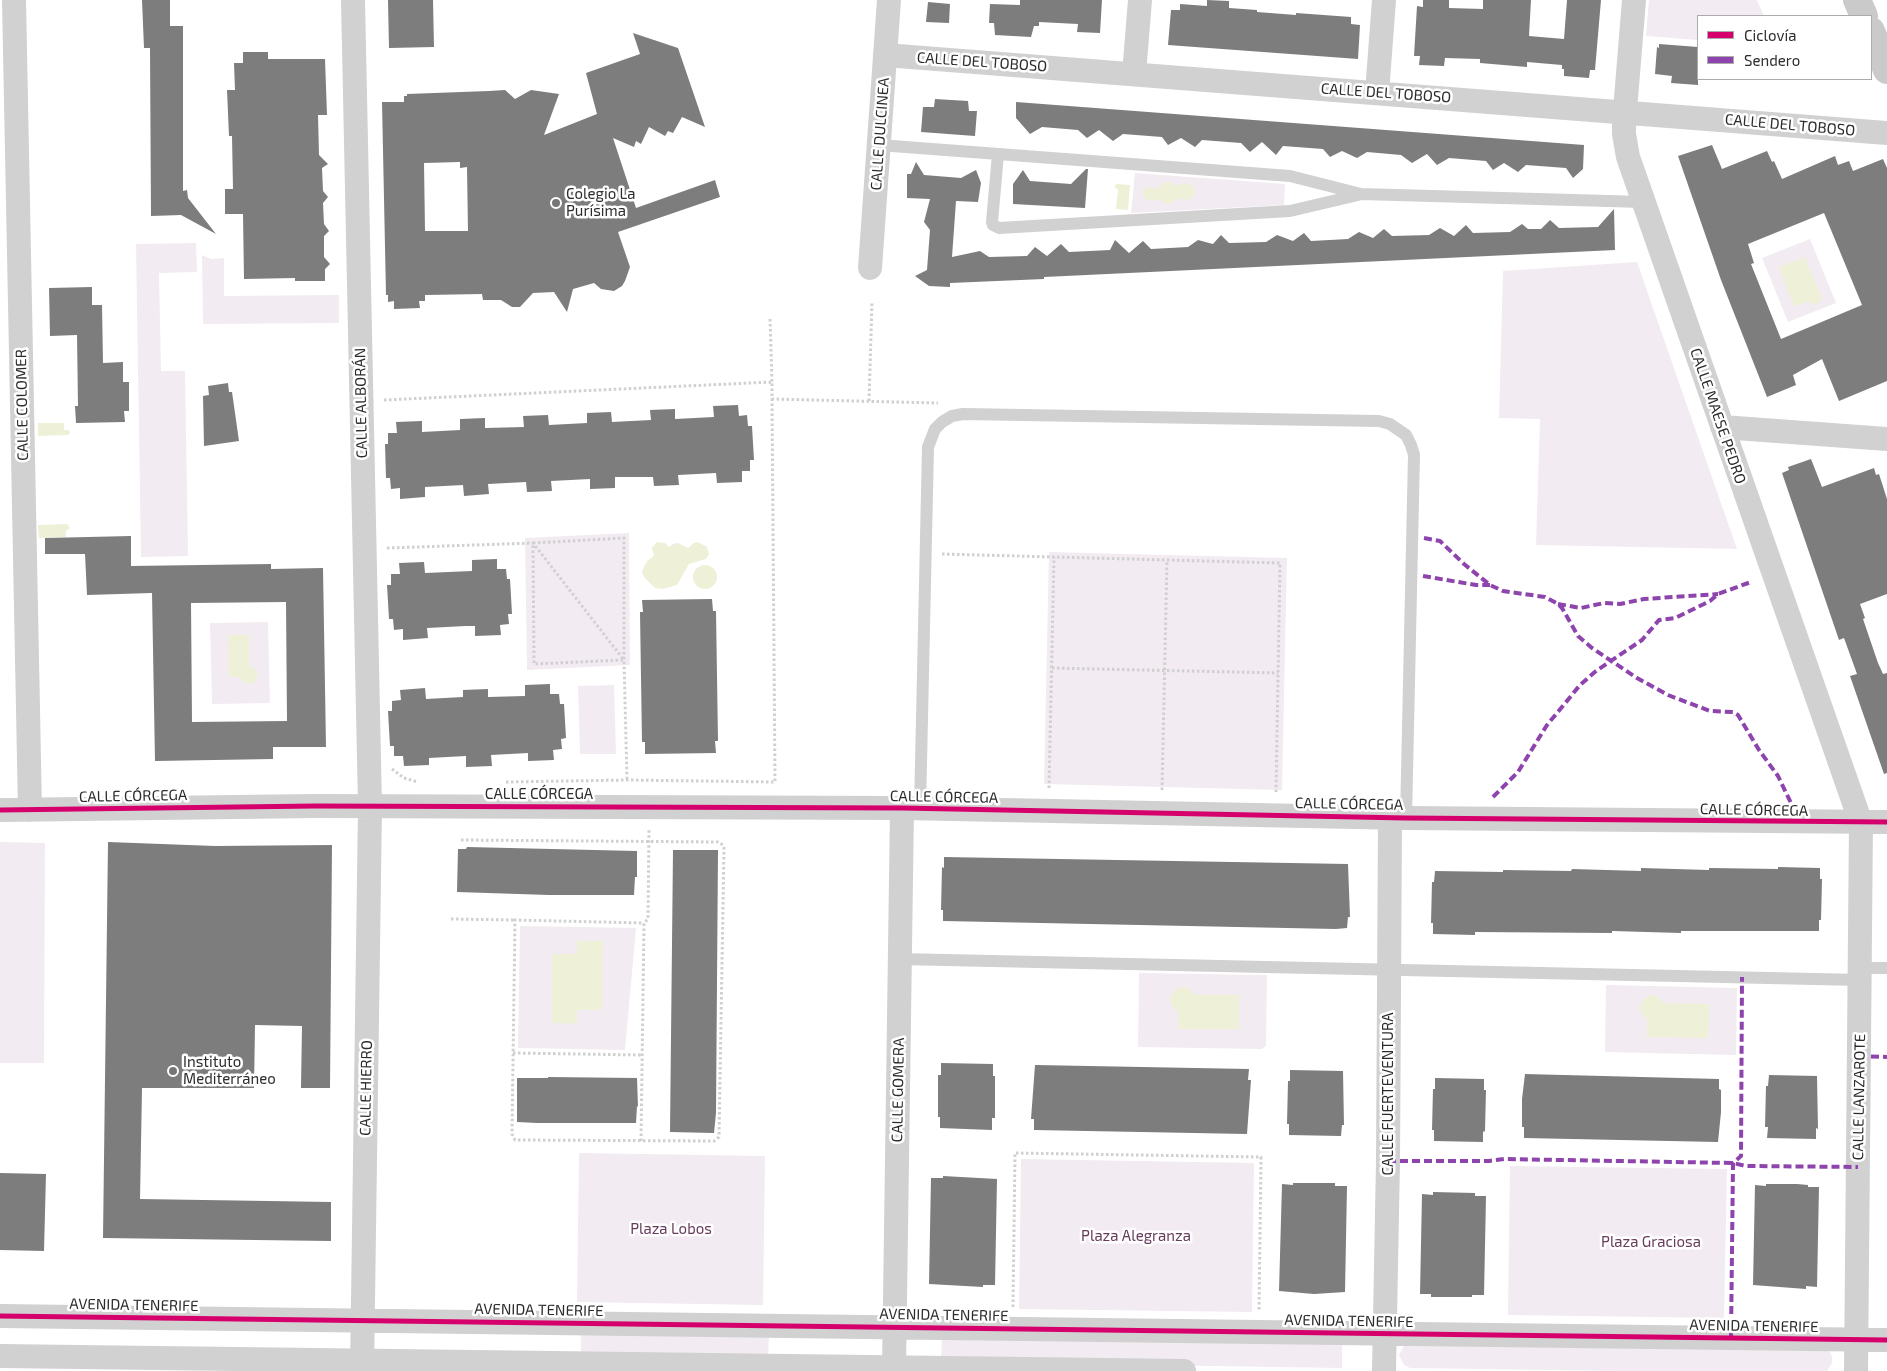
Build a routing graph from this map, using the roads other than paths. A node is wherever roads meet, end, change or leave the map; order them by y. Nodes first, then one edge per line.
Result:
1 (14, 0) edge
2 (353, 0) edge
3 (889, 0) edge
4 (1140, 0) edge
5 (1384, 0) edge
6 (1634, 0) edge
7 (1857, 0) edge
8 (1864, 15) edge
9 (1872, 33) edge
10 (885, 55) junction
11 (1887, 70) edge
12 (1134, 74) junction
13 (1377, 93) junction
14 (1625, 111) junction
15 (1887, 133) edge
16 (879, 145) junction
17 (998, 154) junction
18 (1361, 194) junction
19 (1643, 202) junction
20 (870, 268) dead end
21 (1722, 427) junction
22 (1887, 439) edge
23 (370, 806) junction
24 (911, 809) junction
25 (0, 810) edge
26 (30, 810) junction
27 (1398, 818) junction
28 (1887, 822) edge
29 (1861, 823) junction
30 (900, 959) junction
31 (1887, 968) edge
32 (1389, 969) junction
33 (1860, 974) junction
34 (0, 1316) edge
35 (363, 1321) junction
36 (895, 1327) junction
37 (1384, 1333) junction
38 (1856, 1339) junction
39 (1887, 1340) edge
40 (0, 1356) edge
41 (362, 1366) edge
42 (894, 1369) edge
43 (1184, 1371) edge
44 (1384, 1371) edge
45 (1856, 1371) edge

1 - 26 street, CALLE COLOMER
2 - 23 street, CALLE ALBORÁN
3 - 10 street, CALLE DULCINEA
4 - 12 street
5 - 13 street
6 - 14 street, CALLE MAESE PEDRO
7 - 8 main road
9 - 11 main road
10 - 12 street, CALLE DEL TOBOSO
10 - 16 street, CALLE DULCINEA
12 - 13 street, CALLE DEL TOBOSO
13 - 14 street, CALLE DEL TOBOSO
14 - 15 street, CALLE DEL TOBOSO
14 - 19 street, CALLE MAESE PEDRO
16 - 17 lane
16 - 20 street, CALLE DULCINEA
17 - 18 lane
17 - 18 lane
18 - 19 lane
19 - 21 street, CALLE MAESE PEDRO
21 - 22 street
21 - 29 street, CALLE MAESE PEDRO
23 - 24 street, CALLE CÓRCEGA
23 - 26 street, CALLE CÓRCEGA
23 - 35 street, CALLE HIERRO
24 - 27 street, CALLE CÓRCEGA
24 - 27 lane
24 - 30 street, CALLE GOMERA
25 - 26 street, CALLE CÓRCEGA
27 - 29 street, CALLE CÓRCEGA
27 - 32 street, CALLE FUERTEVENTURA
28 - 29 street, CALLE CÓRCEGA
29 - 33 street, CALLE LANZAROTE
30 - 32 lane
30 - 36 street, CALLE GOMERA
31 - 33 lane
32 - 33 lane
32 - 37 street, CALLE FUERTEVENTURA
33 - 38 street, CALLE LANZAROTE
34 - 35 street, AVENIDA TENERIFE
35 - 36 street, AVENIDA TENERIFE
35 - 41 street, CALLE HIERRO
36 - 37 street, AVENIDA TENERIFE
36 - 42 street, CALLE GOMERA
37 - 38 street, AVENIDA TENERIFE
37 - 44 street, CALLE FUERTEVENTURA
38 - 39 street, AVENIDA TENERIFE
38 - 45 street, CALLE LANZAROTE
40 - 41 street
41 - 42 street
42 - 43 street

